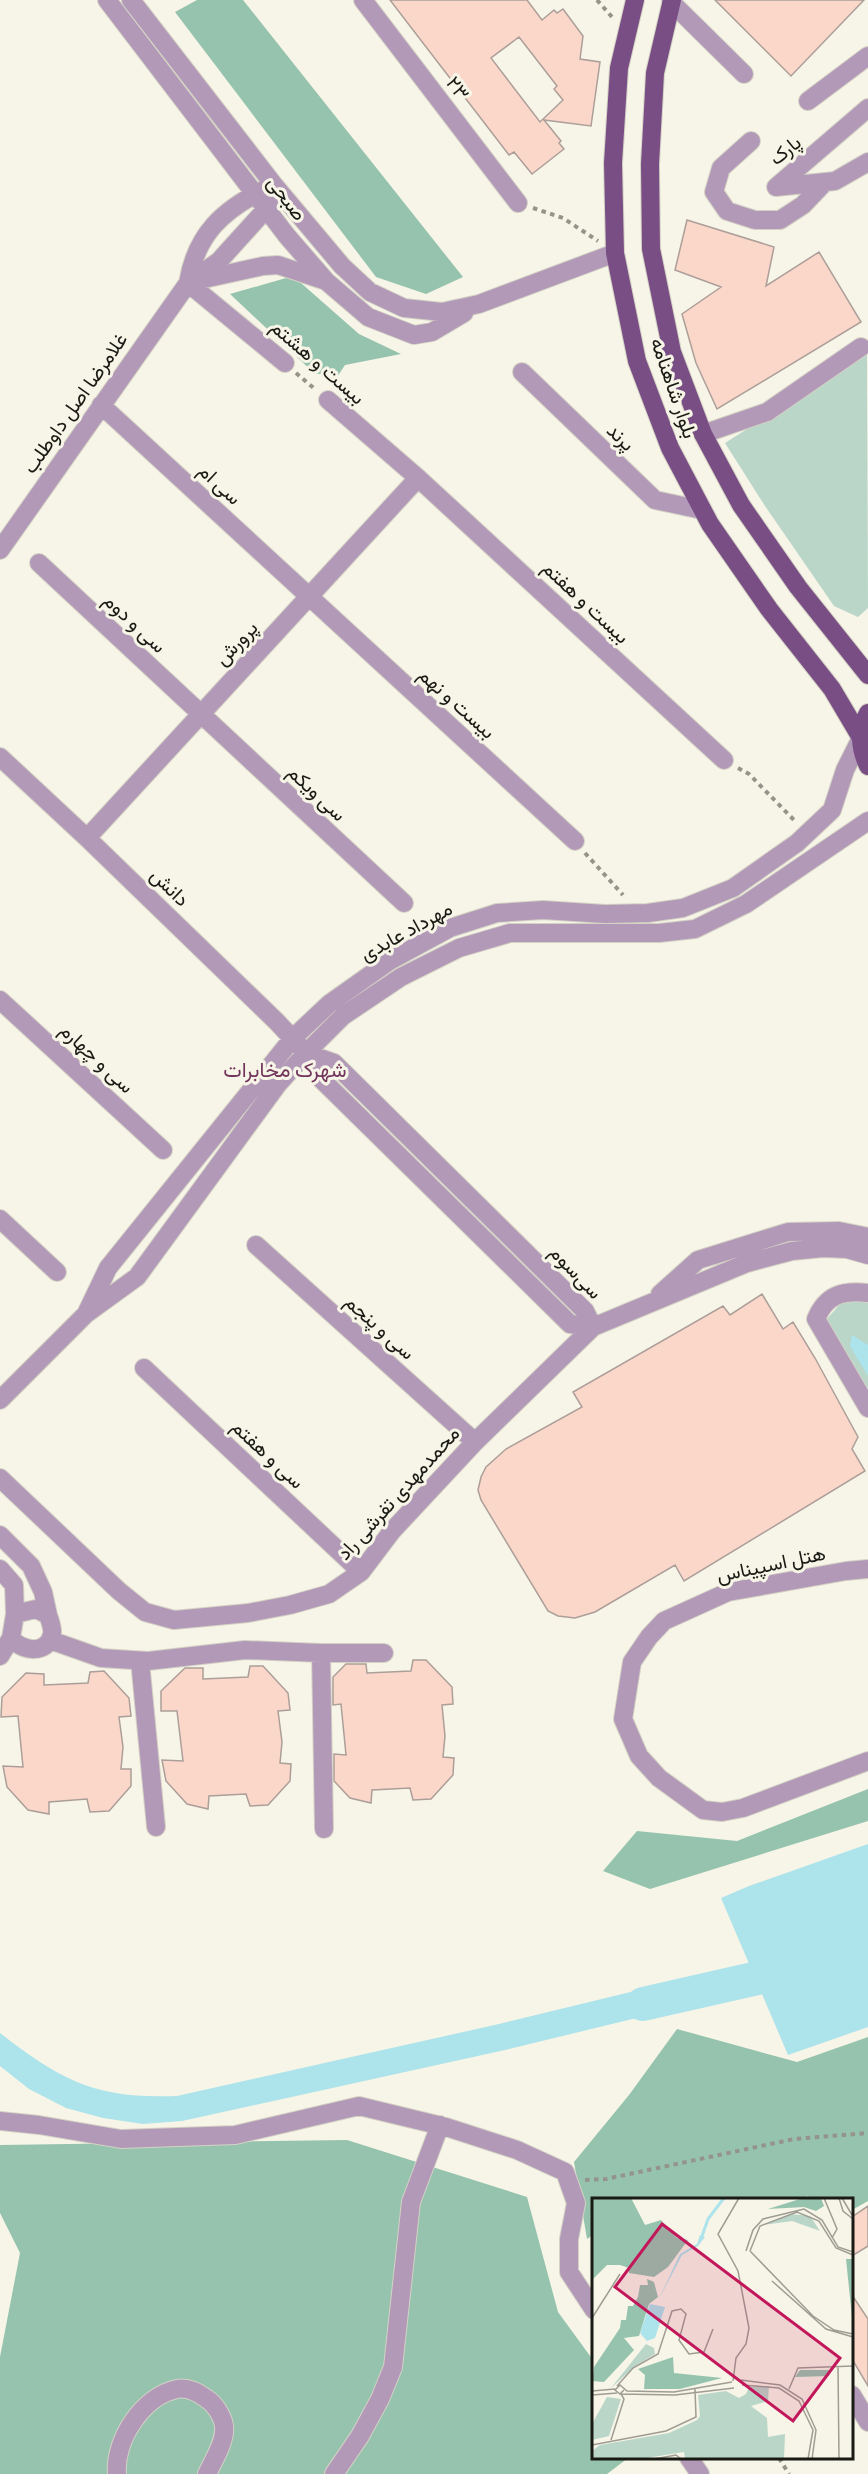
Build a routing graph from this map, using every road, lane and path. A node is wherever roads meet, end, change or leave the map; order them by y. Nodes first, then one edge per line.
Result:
1 (106, 0) edge
2 (131, 0) edge
3 (363, 0) edge
4 (635, 0) edge
5 (672, 1) edge
6 (868, 56) edge
7 (744, 74) dead end
8 (808, 101) dead end
9 (868, 108) edge
10 (751, 141) dead end
11 (868, 162) edge
12 (825, 182) junction
13 (274, 185) junction
14 (255, 194) junction
15 (518, 203) joint
16 (266, 209) junction
17 (615, 253) junction
18 (326, 280) junction
19 (188, 283) junction
20 (478, 304) junction
21 (861, 346) dead end
22 (285, 363) joint
23 (522, 372) dead end
24 (328, 400) joint
25 (101, 405) junction
26 (703, 434) junction
27 (418, 478) junction
28 (702, 510) junction
29 (0, 550) edge
30 (39, 563) dead end
31 (309, 597) junction
32 (868, 675) edge
33 (868, 713) edge
34 (200, 715) junction
35 (861, 738) junction
36 (0, 757) edge
37 (724, 760) dead end
38 (868, 766) edge
39 (756, 781) dead end
40 (794, 820) dead end
41 (868, 821) edge
42 (87, 838) junction
43 (575, 841) joint
44 (623, 895) dead end
45 (404, 903) dead end
46 (0, 1000) edge
47 (293, 1038) junction
48 (306, 1053) junction
49 (163, 1150) dead end
50 (0, 1220) edge
51 (868, 1237) edge
52 (256, 1245) dead end
53 (868, 1255) edge
54 (57, 1272) dead end
55 (868, 1293) edge
56 (652, 1301) junction
57 (86, 1314) junction
58 (593, 1327) junction
59 (144, 1368) dead end
60 (0, 1400) edge
61 (868, 1408) edge
62 (475, 1442) junction
63 (0, 1478) edge
64 (0, 1535) edge
65 (0, 1569) edge
66 (868, 1569) edge
67 (361, 1572) junction
68 (15, 1614) junction
69 (48, 1615) junction
70 (11, 1638) junction
71 (50, 1640) junction
72 (321, 1653) junction
73 (384, 1653) dead end
74 (0, 1656) edge
75 (140, 1661) junction
76 (868, 1761) edge
77 (156, 1827) dead end
78 (324, 1829) dead end
79 (0, 2121) edge
80 (440, 2126) junction
81 (868, 2133) edge
82 (568, 2181) junction
83 (592, 2307) edge
84 (853, 2397) edge
85 (868, 2422) edge
86 (690, 2459) edge
87 (780, 2459) edge
88 (117, 2474) edge
89 (207, 2474) edge
90 (334, 2474) edge
91 (700, 2474) edge
92 (789, 2474) edge

1 - 14 street, صبحی
2 - 13 street, صبحی
3 - 15 street, ۲۳
4 - 17 main road, بلوار شاهنامه
5 - 7 street
5 - 26 main road, بلوار شاهنامه
6 - 8 street
9 - 12 street, پارک
10 - 12 street
11 - 12 street, پارک
13 - 14 street, غلامرضا اصل داوطلب
13 - 16 street, غلامرضا اصل داوطلب
13 - 20 street, صبحی
14 - 16 street, صبحی
14 - 19 street, غلامرضا اصل داوطلب
15 - 17 path
16 - 18 street, صبحی
16 - 19 street, غلامرضا اصل داوطلب
17 - 20 street, صبحی
17 - 28 main road, بلوار شاهنامه
18 - 19 street
18 - 20 street, صبحی
19 - 22 street, بیست و هشتم
19 - 25 street, غلامرضا اصل داوطلب
21 - 26 street
22 - 24 path, بیست و هشتم
23 - 28 street, پرند
24 - 27 street, بیست و هشتم
25 - 29 street, غلامرضا اصل داوطلب
25 - 31 street, سی ام
26 - 32 main road, بلوار شاهنامه
27 - 31 street, پرورش
27 - 37 street, بیست و هفتم
28 - 35 main road, بلوار شاهنامه
30 - 34 street, سی و دوم
31 - 34 street, پرورش
31 - 43 street, بیست و نهم
33 - 35 main road
34 - 42 street, پرورش
34 - 45 street, سی ویکم
35 - 38 main road
35 - 47 street, مهرداد عابدی
36 - 42 street, دانش
39 - 40 path
41 - 48 street, مهرداد عابدی
42 - 47 street, دانش
43 - 44 path
46 - 49 street, سی و چهارم
47 - 48 street, دانش
47 - 57 street, مهرداد عابدی
48 - 57 street, مهرداد عابدی
48 - 58 street, سی‌سوم
50 - 54 street
51 - 56 street
52 - 62 street, سی و پنجم
53 - 56 street
55 - 61 street
56 - 58 street
57 - 60 street, مهرداد عابدی
58 - 62 street, محمدمهدی تفرشی راد
59 - 67 street, سی و هفتم
62 - 67 street, محمدمهدی تفرشی راد
63 - 67 street, محمدمهدی تفرشی راد
64 - 69 street
65 - 68 street
66 - 76 street, هتل اسپیناس
68 - 69 street
68 - 70 street
69 - 71 street
70 - 71 street
70 - 74 street
71 - 75 street
72 - 73 street
72 - 75 street
72 - 78 street
75 - 77 street
79 - 80 street
80 - 82 street
80 - 90 street
81 - 82 path
82 - 83 street
84 - 85 street
86 - 91 street
87 - 92 path
88 - 89 street

